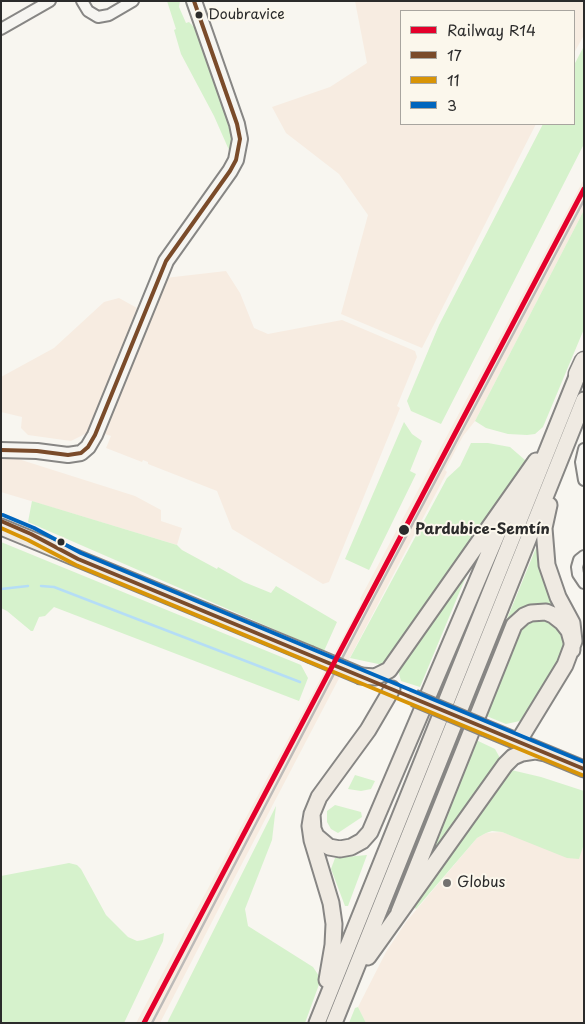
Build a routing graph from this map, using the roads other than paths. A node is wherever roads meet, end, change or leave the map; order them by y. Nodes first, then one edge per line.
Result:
1 (50, 1) edge
2 (82, 1) edge
3 (133, 1) edge
4 (194, 1) edge
5 (1, 29) edge
6 (581, 367) edge
7 (584, 400) edge
8 (561, 438) junction
9 (584, 449) edge
10 (1, 450) edge
11 (584, 480) edge
12 (515, 492) junction
13 (1, 522) edge
14 (1, 527) edge
15 (584, 556) edge
16 (78, 559) junction
17 (584, 583) edge
18 (572, 650) junction
19 (361, 676) junction
20 (392, 689) junction
21 (532, 720) junction
22 (518, 742) junction
23 (545, 753) junction
24 (584, 769) edge
25 (312, 814) junction
26 (399, 912) junction
27 (348, 988) junction
28 (318, 1020) edge
29 (334, 1023) edge

1 - 5 street
2 - 3 street
4 - 10 street
6 - 8 main road
7 - 8 main road
8 - 12 main road
8 - 18 main road
8 - 27 main road
8 - 28 main road
9 - 11 street
12 - 19 main road
12 - 25 main road
13 - 16 main road
14 - 16 main road
15 - 17 street
16 - 19 main road, bridge
18 - 21 main road
18 - 26 main road
19 - 20 main road
20 - 22 main road, bridge
20 - 25 main road
21 - 22 main road
21 - 23 main road
22 - 23 main road
23 - 24 main road
23 - 26 main road
25 - 28 main road
26 - 27 main road
27 - 29 main road

